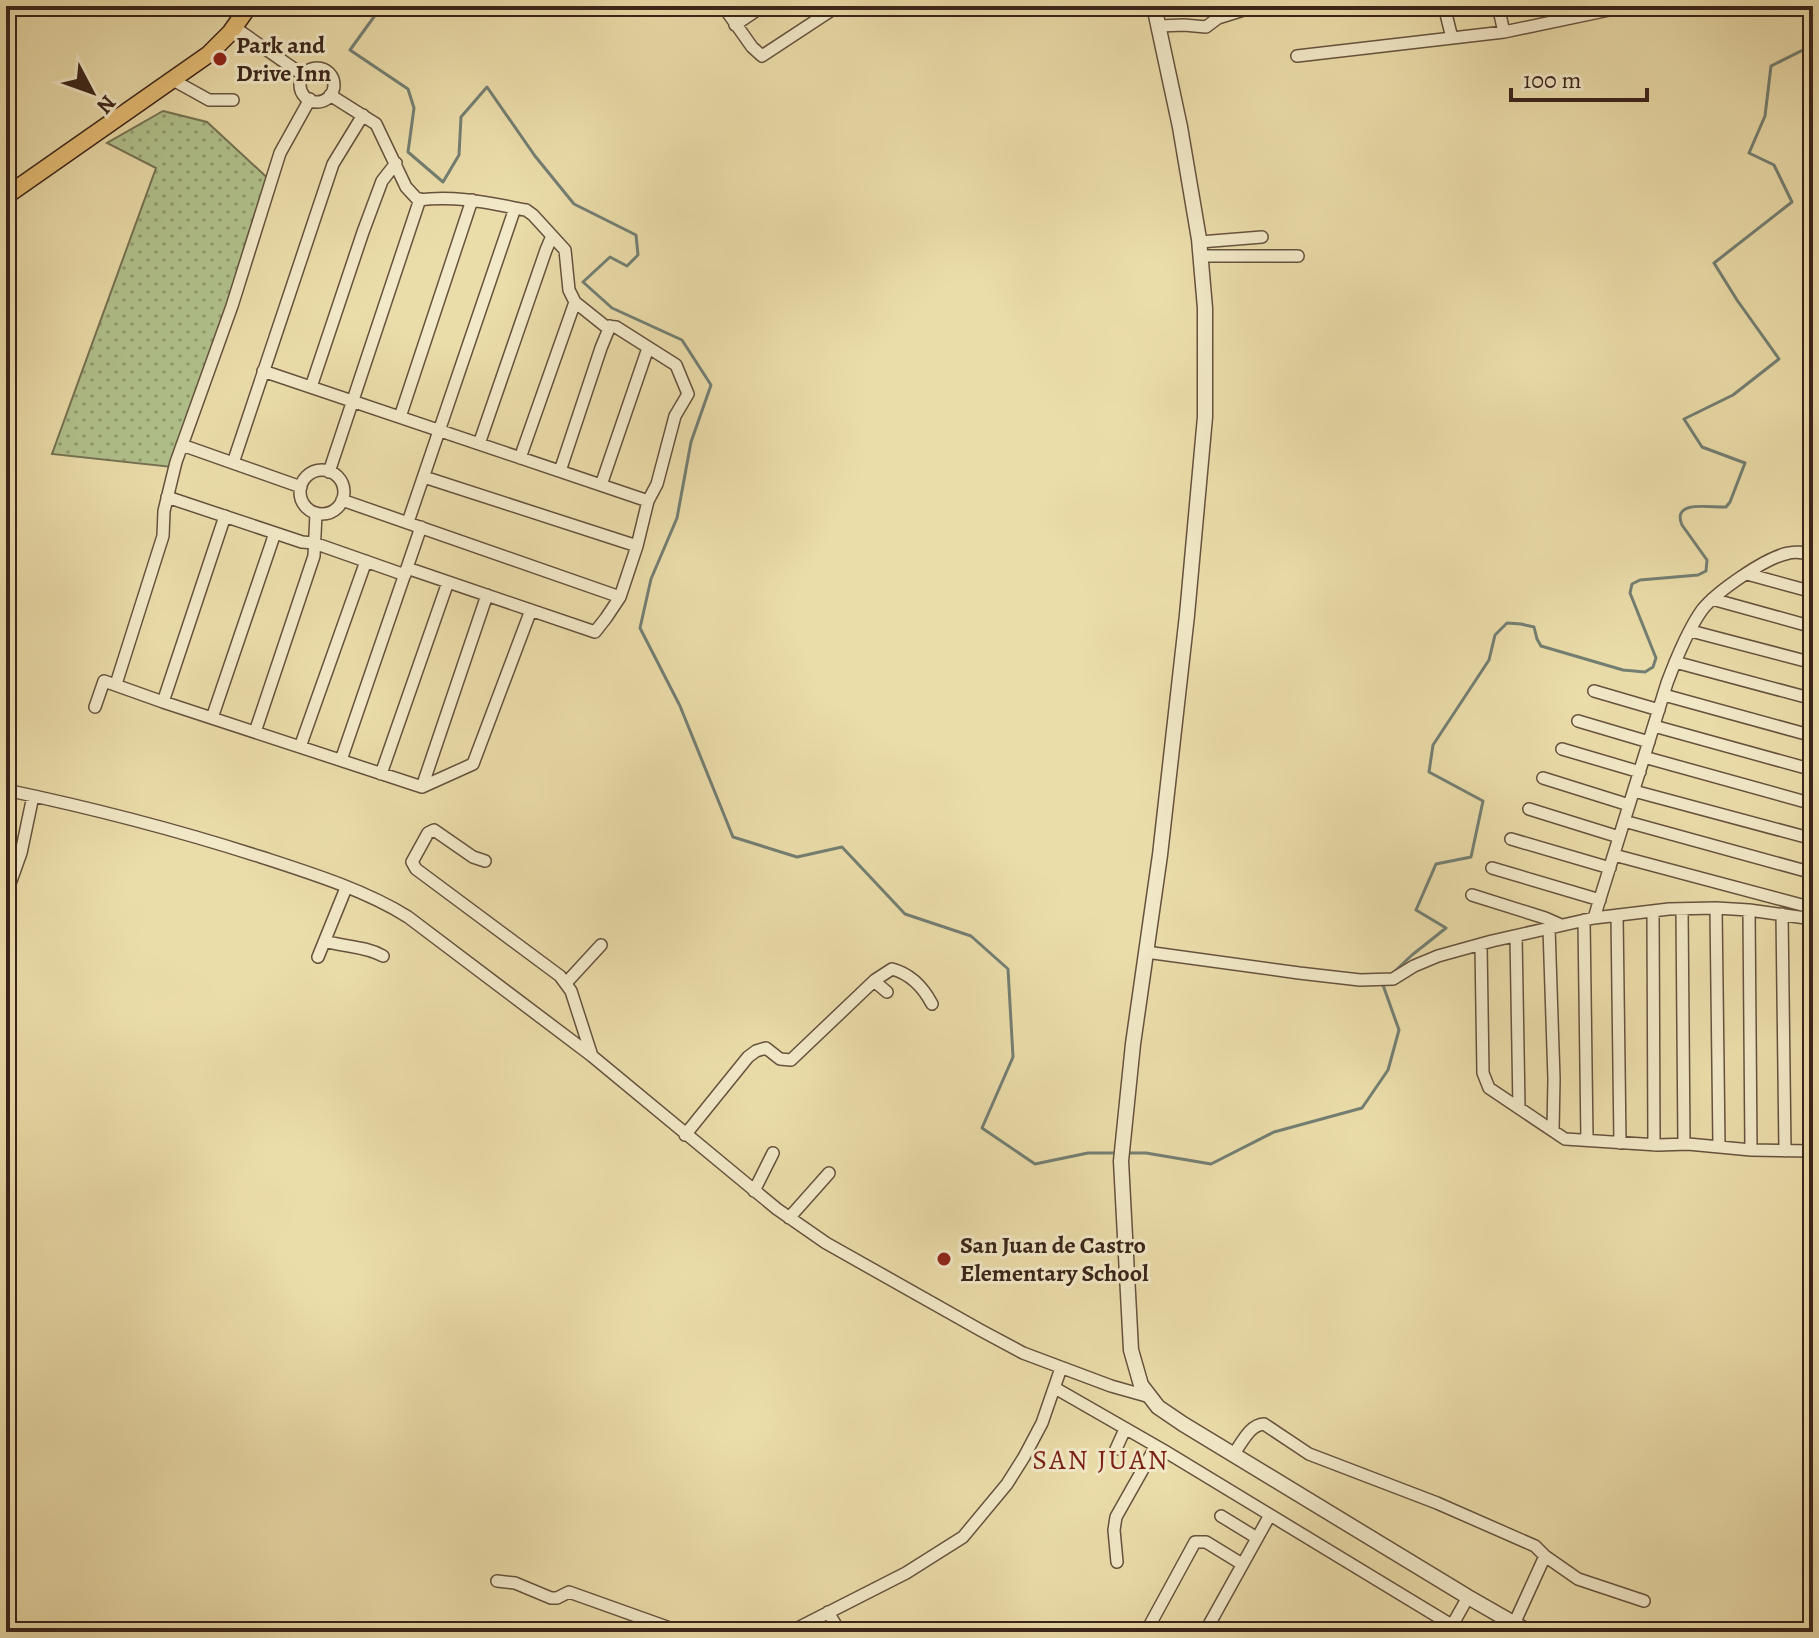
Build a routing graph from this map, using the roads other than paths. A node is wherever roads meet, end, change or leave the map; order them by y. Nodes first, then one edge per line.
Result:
1 (249, 6) edge
2 (723, 6) edge
3 (763, 6) edge
4 (838, 6) edge
5 (1154, 6) edge
6 (1444, 6) edge
7 (1498, 6) edge
8 (1628, 6) edge
9 (1250, 8) dead end
10 (1576, 11) edge
11 (735, 25) junction
12 (1159, 26) junction
13 (234, 27) junction
14 (1504, 32) junction
15 (1452, 38) junction
16 (1297, 56) dead end
17 (303, 75) junction
18 (173, 80) junction
19 (330, 95) junction
20 (310, 99) junction
21 (233, 100) dead end
22 (363, 115) junction
23 (396, 163) junction
24 (6, 196) edge
25 (420, 199) junction
26 (472, 200) junction
27 (515, 208) junction
28 (552, 236) junction
29 (1262, 237) dead end
30 (1201, 249) junction
31 (1298, 256) dead end
32 (575, 302) junction
33 (610, 326) junction
34 (648, 348) junction
35 (263, 371) junction
36 (311, 387) junction
37 (353, 402) junction
38 (400, 417) junction
39 (440, 431) junction
40 (479, 444) junction
41 (182, 445) junction
42 (520, 458) junction
43 (233, 463) junction
44 (560, 471) junction
45 (329, 472) junction
46 (424, 477) junction
47 (601, 485) junction
48 (301, 487) junction
49 (167, 497) junction
50 (342, 500) junction
51 (648, 501) junction
52 (316, 513) junction
53 (225, 516) junction
54 (408, 522) junction
55 (421, 527) junction
56 (275, 533) junction
57 (314, 543) junction
58 (637, 546) junction
59 (1813, 555) edge
60 (366, 561) junction
61 (406, 572) junction
62 (1747, 574) junction
63 (448, 582) junction
64 (1813, 592) edge
65 (487, 595) junction
66 (620, 597) junction
67 (1712, 599) junction
68 (531, 610) junction
69 (1813, 627) edge
70 (1691, 631) junction
71 (1675, 662) junction
72 (1813, 663) edge
73 (116, 684) junction
74 (1594, 691) dead end
75 (1664, 695) junction
76 (1813, 699) edge
77 (163, 702) junction
78 (95, 707) dead end
79 (1659, 710) junction
80 (212, 718) junction
81 (1578, 721) dead end
82 (1654, 726) junction
83 (255, 732) junction
84 (1813, 736) edge
85 (1649, 742) junction
86 (300, 747) junction
87 (1562, 749) dead end
88 (1644, 757) junction
89 (341, 760) junction
90 (1813, 770) edge
91 (1640, 772) junction
92 (381, 774) junction
93 (1543, 778) dead end
94 (422, 787) junction
95 (6, 790) edge
96 (1634, 791) junction
97 (33, 796) junction
98 (1813, 804) edge
99 (1629, 805) junction
100 (1529, 809) dead end
101 (1624, 821) junction
102 (1619, 837) junction
103 (1511, 839) dead end
104 (1813, 839) edge
105 (1614, 855) junction
106 (485, 861) dead end
107 (1492, 868) dead end
108 (1610, 868) junction
109 (1813, 873) edge
110 (346, 888) junction
111 (6, 895) edge
112 (1472, 895) dead end
113 (1600, 900) junction
114 (1716, 908) junction
115 (1813, 908) edge
116 (1682, 909) junction
117 (1749, 910) junction
118 (1653, 911) junction
119 (1782, 914) junction
120 (1617, 915) junction
121 (1807, 918) edge
122 (1589, 919) junction
123 (1555, 927) junction
124 (1516, 936) junction
125 (325, 941) junction
126 (601, 945) dead end
127 (1481, 945) junction
128 (1146, 952) junction
129 (383, 956) dead end
130 (318, 957) dead end
131 (874, 981) junction
132 (566, 983) junction
133 (887, 992) dead end
134 (932, 1004) dead end
135 (592, 1056) junction
136 (1519, 1107) junction
137 (1553, 1130) junction
138 (685, 1135) junction
139 (1587, 1140) junction
140 (1620, 1143) junction
141 (1684, 1144) junction
142 (1654, 1145) junction
143 (1719, 1146) junction
144 (1751, 1150) junction
145 (1785, 1151) junction
146 (1813, 1151) edge
147 (773, 1153) dead end
148 (829, 1173) dead end
149 (754, 1191) junction
150 (789, 1218) junction
151 (1061, 1368) junction
152 (1055, 1388) junction
153 (1150, 1397) junction
154 (1125, 1429) junction
155 (1156, 1446) junction
156 (1116, 1449) dead end
157 (1233, 1455) junction
158 (1270, 1515) junction
159 (1221, 1516) dead end
160 (1257, 1538) junction
161 (1545, 1556) junction
162 (1117, 1562) dead end
163 (1242, 1564) junction
164 (497, 1581) dead end
165 (1468, 1597) junction
166 (1644, 1601) dead end
167 (828, 1612) junction
168 (1514, 1624) junction
169 (1455, 1630) edge
170 (681, 1632) edge
171 (790, 1632) edge
172 (840, 1632) edge
173 (1146, 1632) edge
174 (1205, 1632) edge
175 (1529, 1632) edge

1 - 13 main road
2 - 11 street
3 - 11 street
4 - 11 street
5 - 12 street
6 - 15 street
7 - 14 street
8 - 10 street
9 - 12 street
10 - 14 street
12 - 30 street
13 - 17 street
13 - 18 main road
14 - 15 street
15 - 16 street
17 - 19 street
17 - 20 street
18 - 21 street
18 - 24 main road
19 - 20 street
19 - 22 street
20 - 41 street
22 - 23 street
22 - 35 street
23 - 25 street
23 - 36 street
25 - 26 street
25 - 37 street
26 - 27 street
26 - 38 street
27 - 28 street
27 - 39 street
28 - 32 street
28 - 40 street
29 - 30 street
30 - 31 street
30 - 128 street
32 - 33 street
32 - 42 street
33 - 34 street
33 - 44 street
34 - 47 street
34 - 51 street
35 - 36 street
35 - 43 street
36 - 37 street
37 - 38 street
37 - 45 street
38 - 39 street
39 - 40 street
39 - 46 street
40 - 42 street
41 - 43 street
41 - 49 street
42 - 44 street
43 - 48 street
44 - 47 street
45 - 48 street
45 - 50 street
46 - 54 street
46 - 58 street
47 - 51 street
48 - 52 street
49 - 53 street
49 - 73 street
50 - 52 street
50 - 54 street
51 - 58 street
52 - 57 street
53 - 56 street
53 - 77 street
54 - 55 street
55 - 61 street
55 - 66 street
56 - 57 street
56 - 80 street
57 - 60 street
57 - 83 street
58 - 66 street
59 - 62 street
60 - 61 street
60 - 86 street
61 - 63 street
61 - 89 street
62 - 64 street
62 - 67 street
63 - 65 street
63 - 92 street
65 - 68 street
65 - 94 street
66 - 68 street
67 - 69 street
67 - 70 street
68 - 94 street
70 - 71 street
70 - 72 street
71 - 75 street
71 - 76 street
73 - 77 street
73 - 78 street
74 - 79 street
75 - 79 street
75 - 84 street
77 - 80 street
79 - 82 street
80 - 83 street
81 - 85 street
82 - 85 street
82 - 90 street
83 - 86 street
85 - 88 street
86 - 89 street
87 - 91 street
88 - 91 street
88 - 98 street
89 - 92 street
91 - 96 street
92 - 94 street
93 - 99 street
95 - 97 street
96 - 99 street
96 - 104 street
97 - 110 street
97 - 111 street
99 - 101 street
100 - 102 street
101 - 102 street
101 - 109 street
102 - 105 street
103 - 108 street
105 - 108 street
105 - 115 street
106 - 132 street
107 - 113 street
108 - 113 street
110 - 125 street
110 - 135 street
112 - 123 street
113 - 122 street
114 - 116 street
114 - 117 street
114 - 143 street
115 - 121 street
116 - 118 street
116 - 141 street
117 - 119 street
117 - 144 street
118 - 120 street
118 - 142 street
119 - 121 street
119 - 145 street
120 - 122 street
120 - 140 street
122 - 123 street
122 - 139 street
123 - 124 street
123 - 137 street
124 - 127 street
124 - 136 street
125 - 129 street
125 - 130 street
126 - 132 street
127 - 128 street
127 - 136 street
128 - 153 street
131 - 133 street
131 - 134 street
131 - 138 street
132 - 135 street
135 - 138 street
136 - 137 street
137 - 139 street
138 - 149 street
139 - 140 street
140 - 142 street
141 - 142 street
141 - 143 street
143 - 144 street
144 - 145 street
145 - 146 street
147 - 149 street
148 - 150 street
149 - 150 street
150 - 151 street
151 - 152 street
151 - 153 street
152 - 154 street
152 - 167 street
153 - 157 street
154 - 155 street
154 - 156 street
155 - 158 street
155 - 162 street
157 - 161 street
157 - 165 street
158 - 160 street
158 - 169 street
159 - 160 street
160 - 163 street
161 - 166 street
161 - 168 street
163 - 173 street
163 - 174 street
164 - 170 street
165 - 168 street
165 - 169 street
167 - 171 street
167 - 172 street
168 - 175 street

